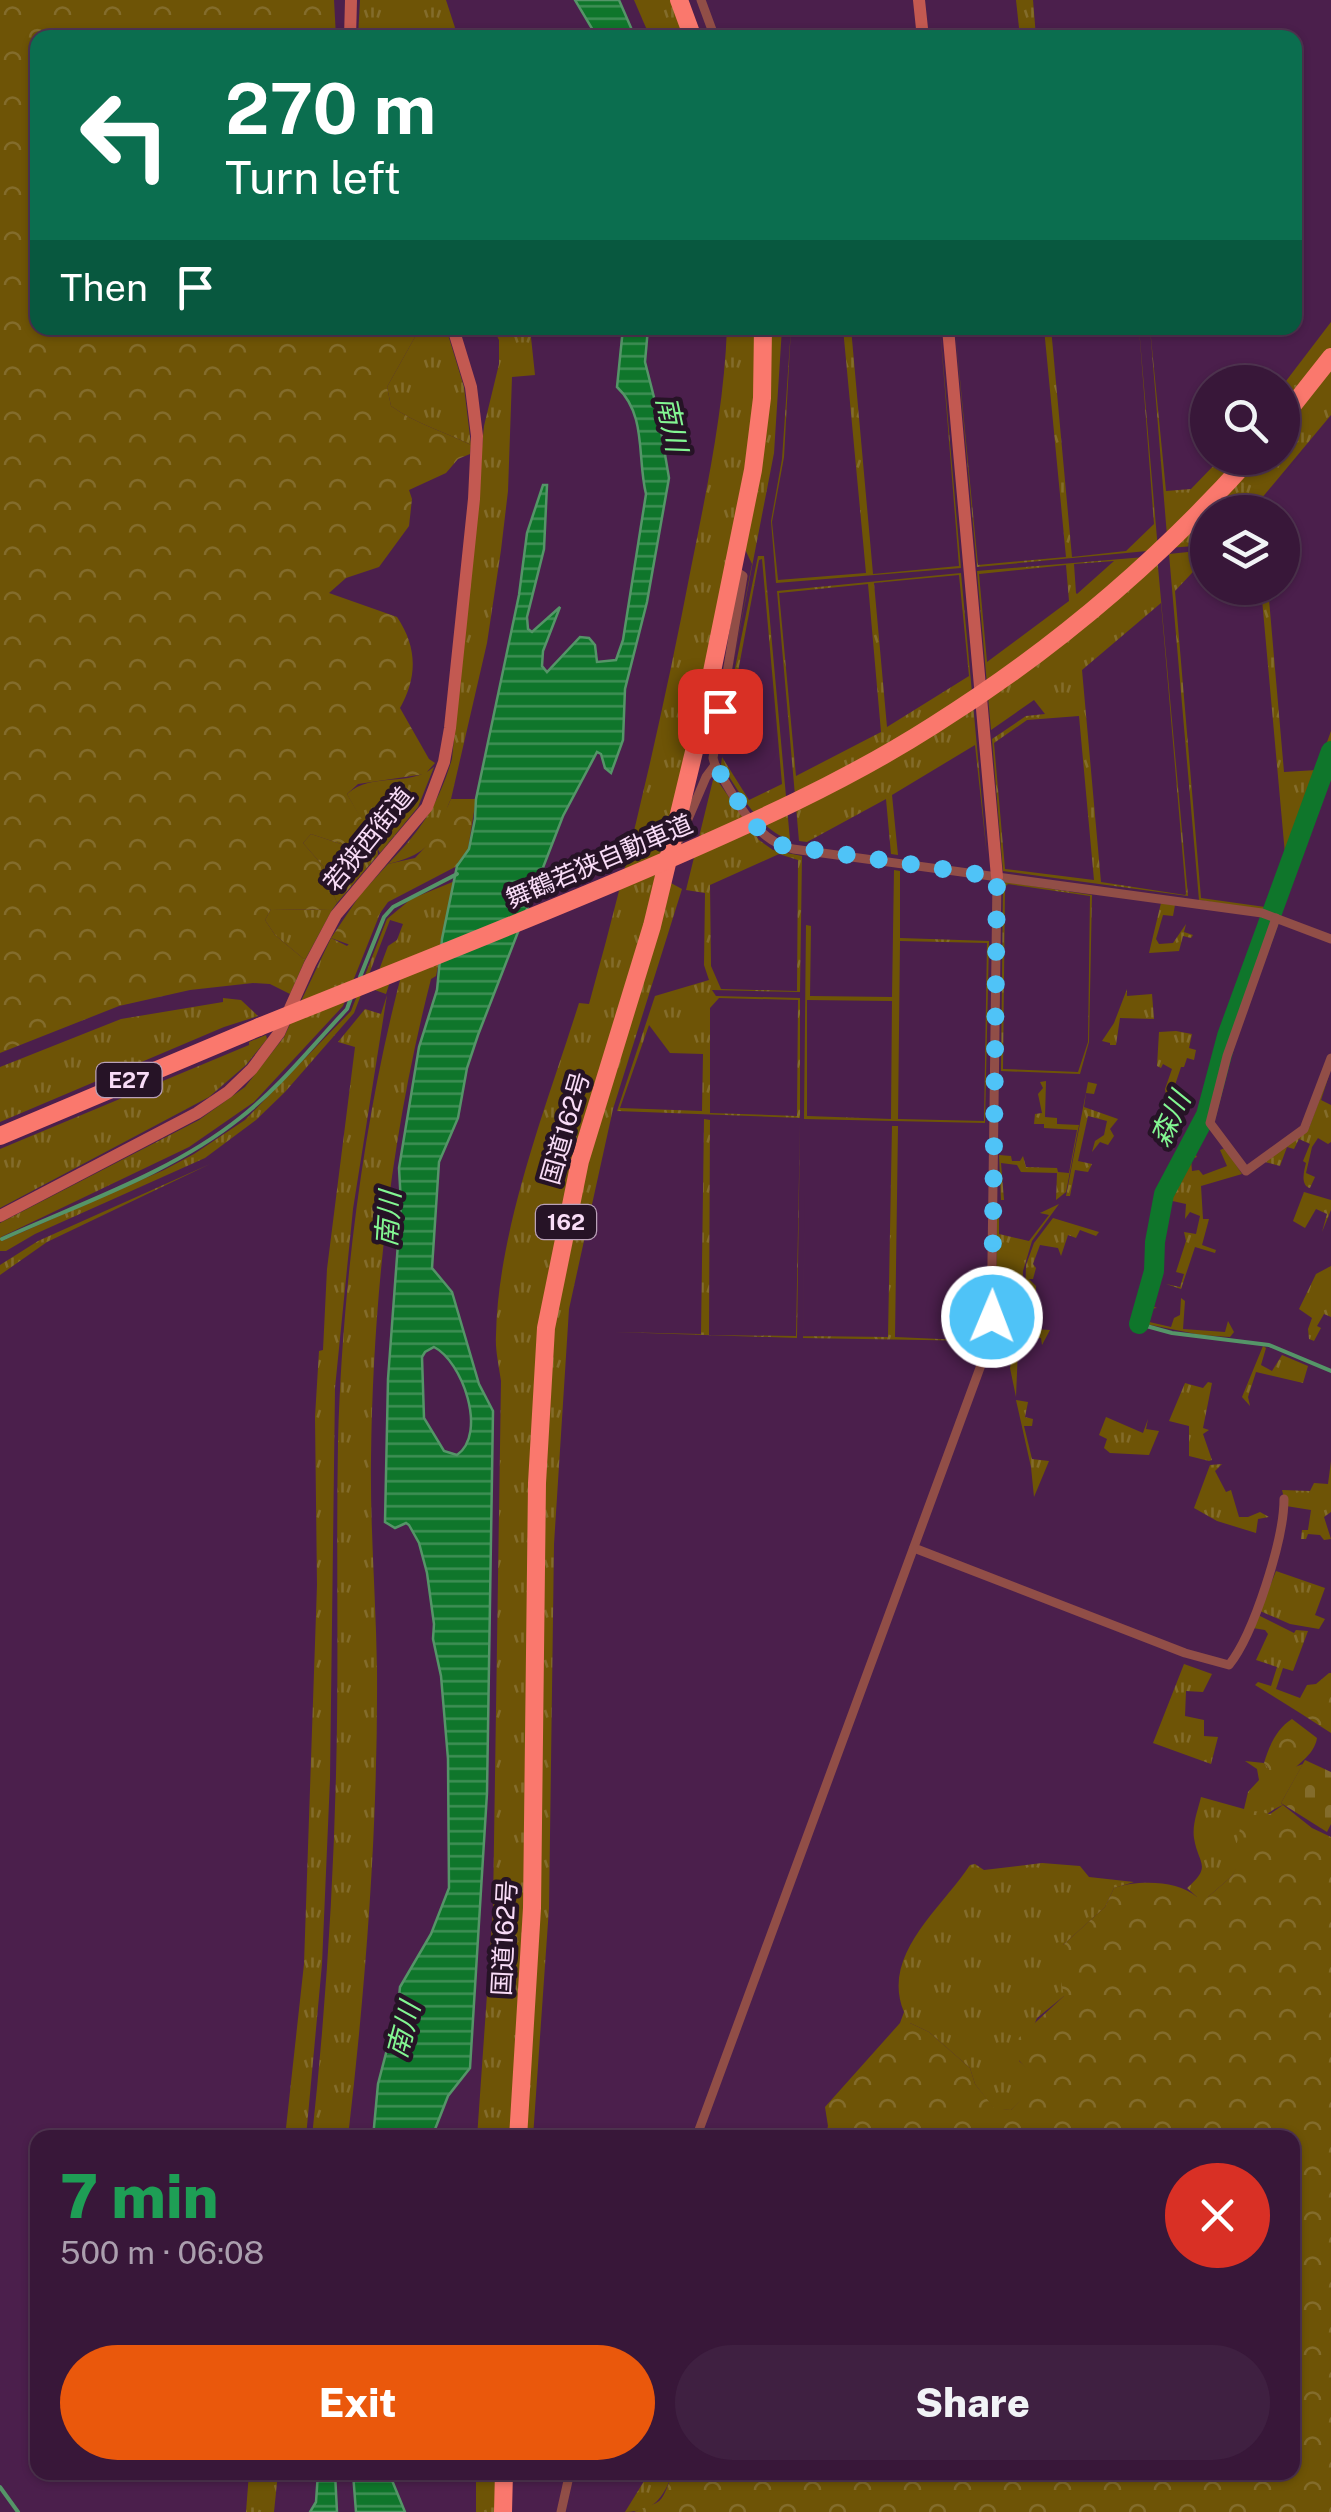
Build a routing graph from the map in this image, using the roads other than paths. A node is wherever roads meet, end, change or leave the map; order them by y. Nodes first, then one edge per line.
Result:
1 (351, 0) edge
2 (679, 0) edge
3 (700, 0) edge
4 (919, 0) edge
5 (350, 30) edge
6 (690, 30) edge
7 (712, 30) edge
8 (921, 30) edge
9 (455, 335) edge
10 (763, 335) edge
11 (949, 335) edge
12 (1331, 357) edge
13 (1300, 396) edge
14 (1234, 475) edge
15 (734, 570) junction
16 (715, 765) junction
17 (674, 845) junction
18 (997, 877) junction
19 (1272, 917) junction
20 (1331, 938) edge
21 (1331, 1058) edge
22 (0, 1136) edge
23 (0, 1216) edge
24 (1284, 1499) dead end
25 (914, 1548) junction
26 (518, 2130) edge
27 (699, 2130) edge
28 (504, 2480) edge
29 (568, 2480) edge
30 (503, 2512) edge
31 (561, 2512) edge

1 - 5 street
2 - 6 highway
3 - 7 street
4 - 8 street
9 - 23 street, 若狭西街道
10 - 15 highway, 国道162号 / 162
11 - 18 street
12 - 13 highway
14 - 22 highway, 舞鶴若狭自動車道 / E27, bridge
15 - 16 street
15 - 17 highway, 国道162号 / 162
16 - 17 street
16 - 18 street
17 - 26 highway, 国道162号 / 162
18 - 19 street
18 - 25 street
19 - 20 street
19 - 21 street
24 - 25 street
25 - 27 street
28 - 30 highway
29 - 31 street

